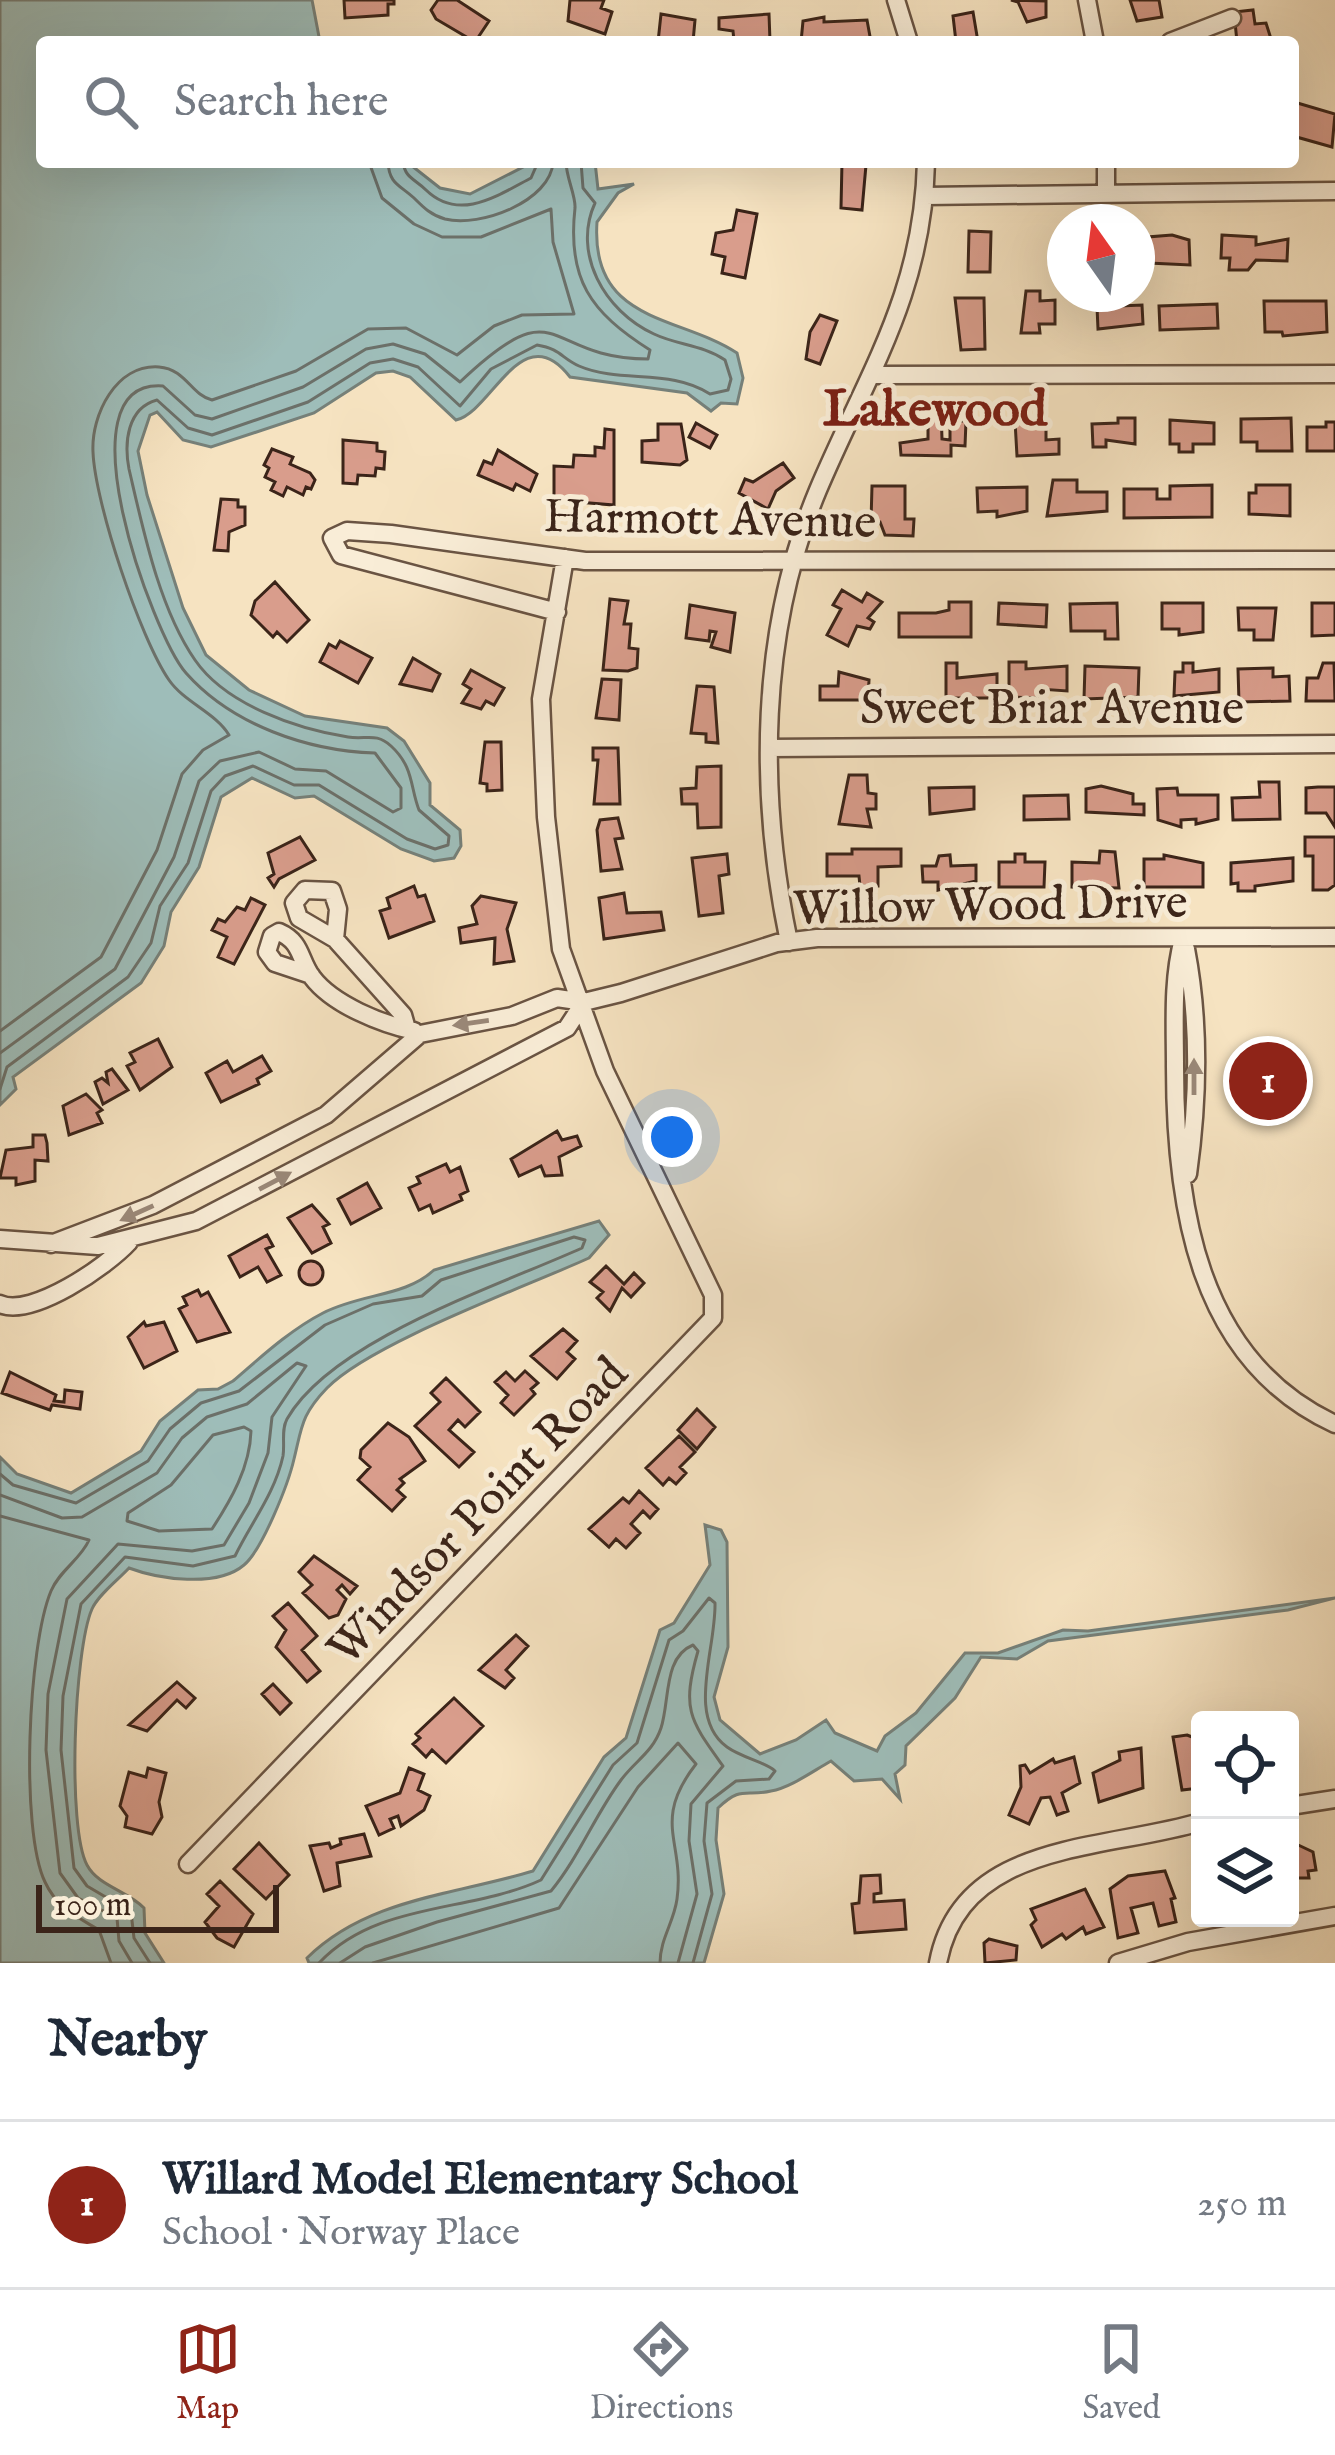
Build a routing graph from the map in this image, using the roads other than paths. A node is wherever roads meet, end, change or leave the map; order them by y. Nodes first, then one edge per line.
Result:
1 (896, 0) edge
2 (1087, 0) edge
3 (1232, 18) dead end
4 (907, 36) edge
5 (1094, 36) edge
6 (1186, 36) edge
7 (926, 168) edge
8 (1106, 168) edge
9 (1335, 190) edge
10 (1106, 192) junction
11 (925, 196) junction
12 (1335, 374) edge
13 (875, 375) junction
14 (565, 558) junction
15 (794, 559) junction
16 (1335, 560) edge
17 (557, 612) junction
18 (1335, 744) edge
19 (770, 748) junction
20 (1335, 938) edge
21 (334, 939) dead end
22 (1184, 939) junction
23 (789, 942) junction
24 (310, 975) dead end
25 (584, 1002) junction
26 (414, 1031) junction
27 (0, 1239) edge
28 (129, 1242) junction
29 (51, 1244) junction
30 (0, 1304) edge
31 (1335, 1424) edge
32 (1335, 1799) edge
33 (1299, 1805) edge
34 (1191, 1824) edge
35 (188, 1864) dead end
36 (1335, 1916) edge
37 (938, 1963) edge
38 (1118, 1963) edge

1 - 4 street
2 - 5 street
3 - 6 street
7 - 11 street
8 - 10 street
9 - 10 street
10 - 11 street
11 - 13 street
12 - 13 street
13 - 15 street
14 - 15 street, Harmott Avenue
14 - 17 street, Windsor Point Road
14 - 17 street, Harmott Avenue
15 - 16 street, Harmott Avenue
15 - 19 street
17 - 25 street, Windsor Point Road
18 - 19 street, Sweet Briar Avenue
19 - 23 street
20 - 22 street, Willow Wood Drive
21 - 26 street
22 - 23 street, Willow Wood Drive
22 - 31 street
23 - 25 street, Willow Wood Drive
24 - 26 street
25 -> 26 street, Willow Wood Drive
28 -> 25 street, Willow Wood Drive
25 - 35 street, Windsor Point Road
26 -> 29 street, Willow Wood Drive
27 - 29 street, Willow Wood Drive
28 - 29 street, Willow Wood Drive
28 - 30 street
32 - 33 street
34 - 37 street
36 - 38 street

